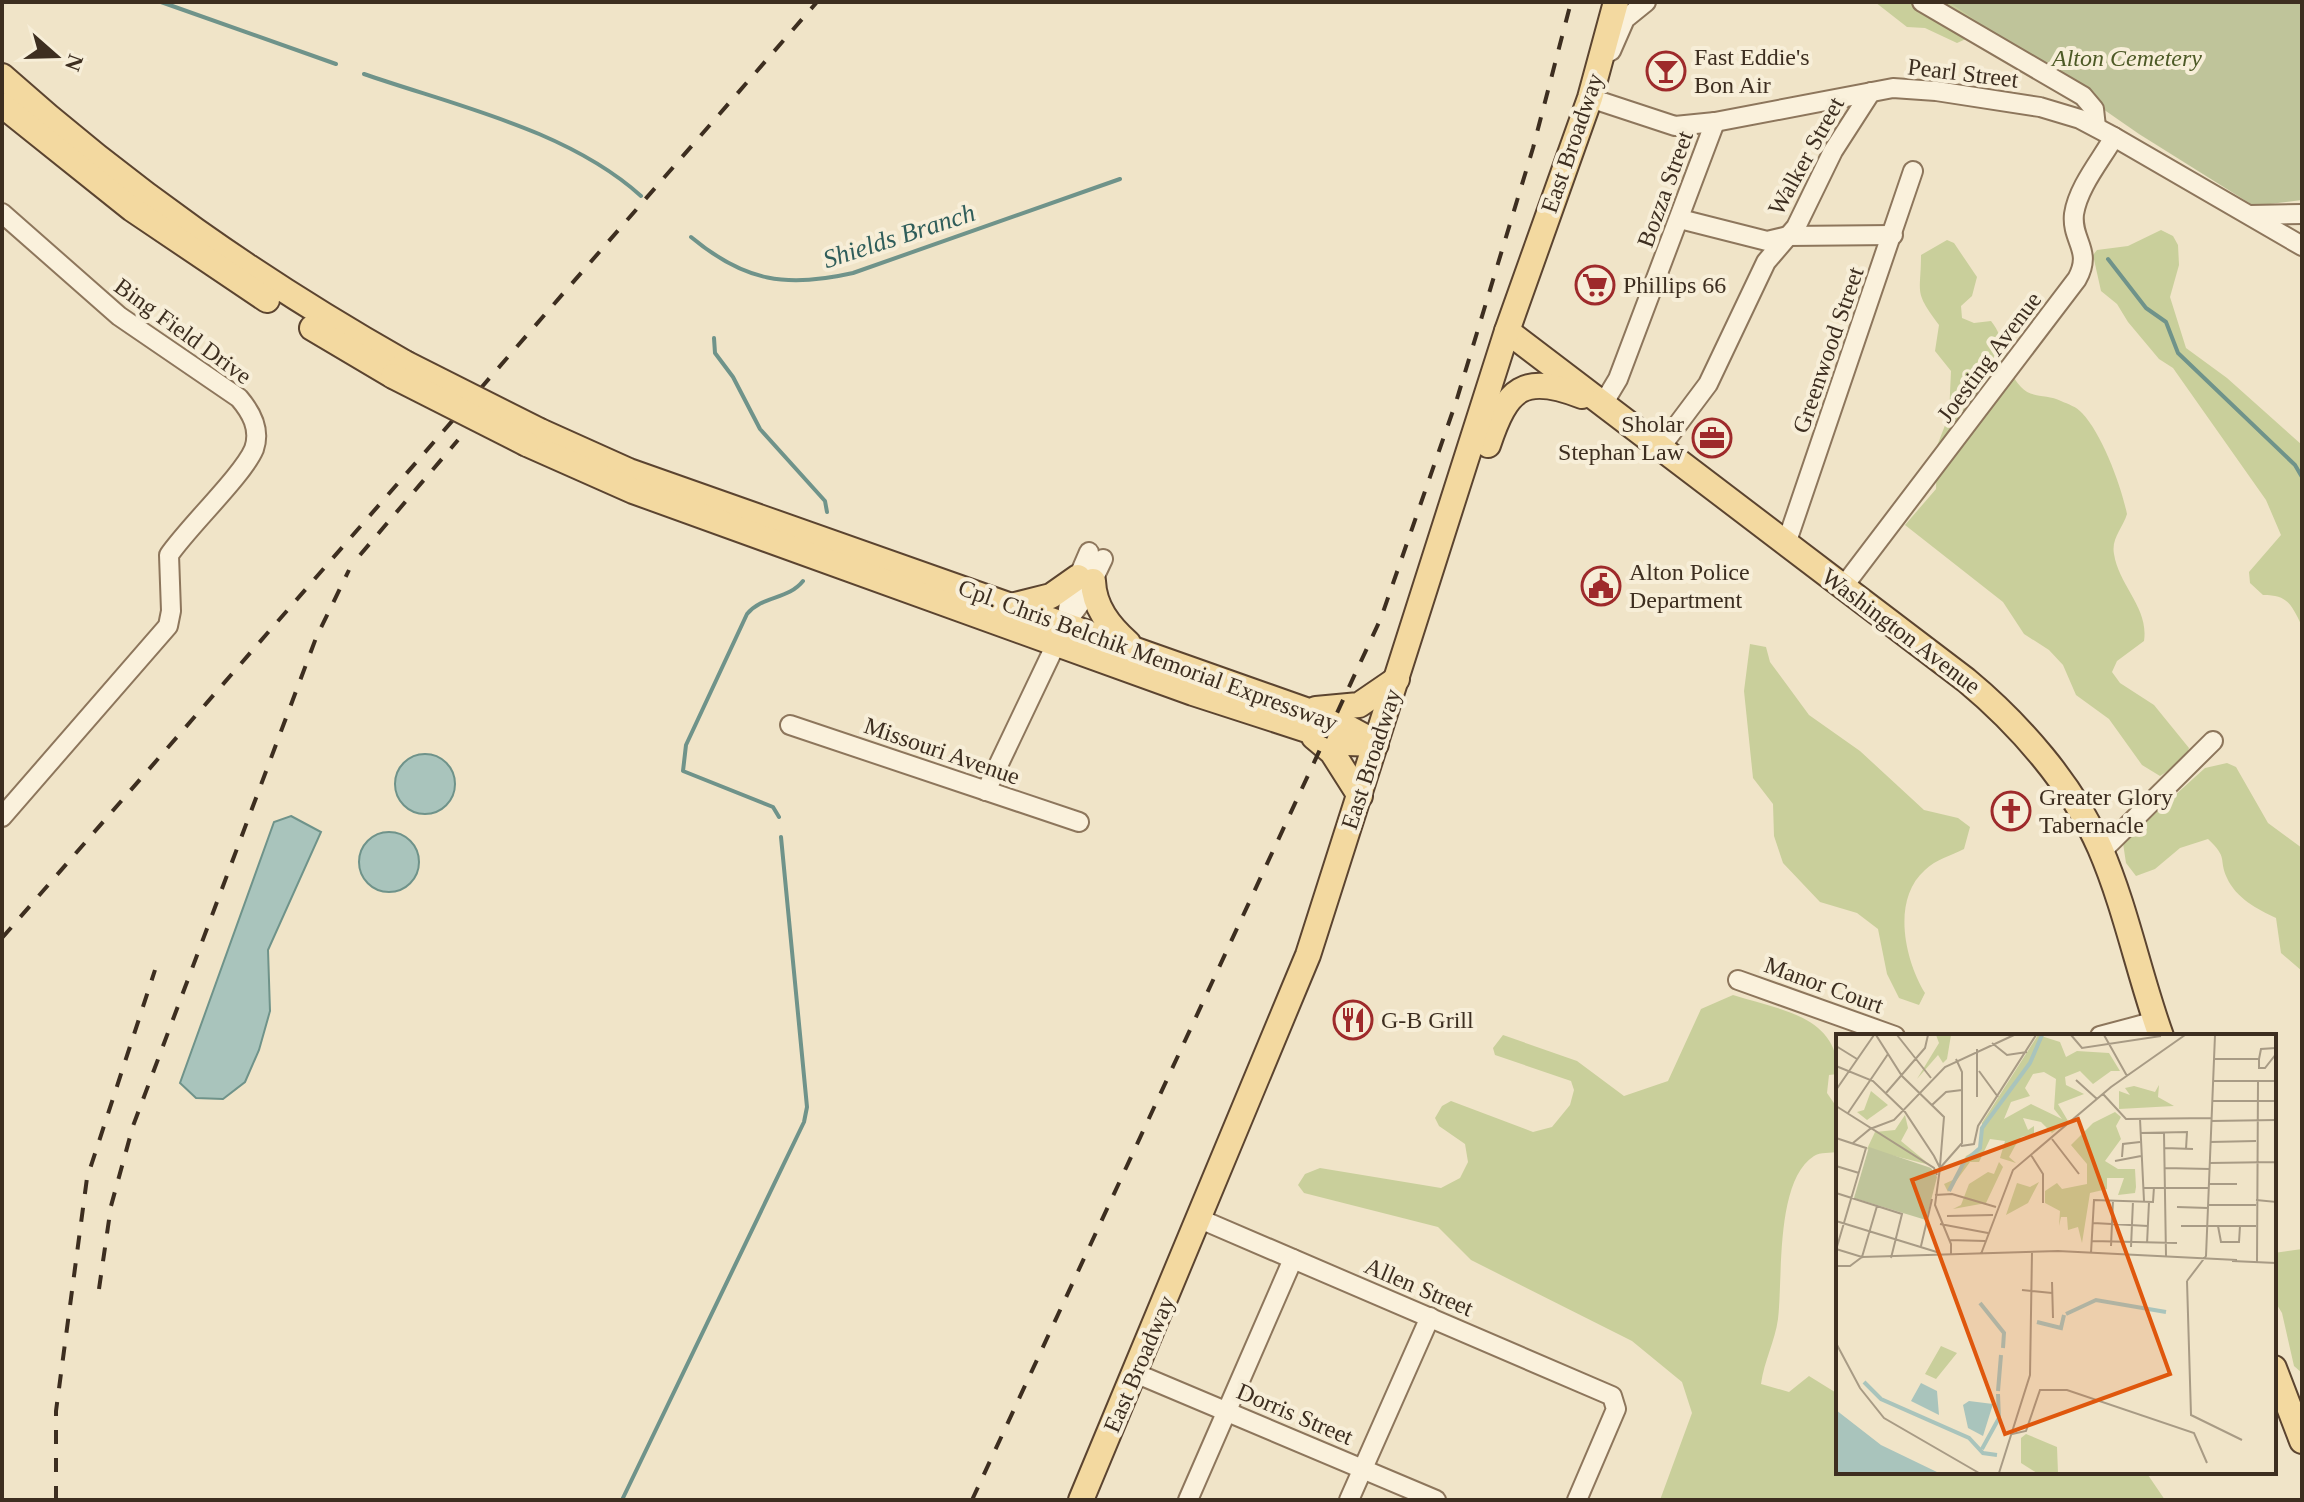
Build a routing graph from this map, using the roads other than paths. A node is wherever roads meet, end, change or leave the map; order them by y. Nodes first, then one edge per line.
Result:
1 (1616, 2) edge
2 (1646, 2) edge
3 (1922, 2) edge
4 (2, 76) edge
5 (1871, 92) junction
6 (1590, 98) junction
7 (2, 105) edge
8 (1715, 122) junction
9 (2096, 127) junction
10 (2114, 137) junction
11 (1913, 171) dead end
12 (2, 213) edge
13 (2302, 214) edge
14 (2250, 215) junction
15 (1680, 219) junction
16 (1893, 235) junction
17 (1788, 236) junction
18 (2302, 246) edge
19 (2084, 259) junction
20 (2092, 282) dead end
21 (1507, 331) junction
22 (399, 370) junction
23 (1603, 404) junction
24 (533, 438) junction
25 (1660, 448) junction
26 (1449, 513) junction
27 (1786, 544) junction
28 (1091, 567) junction
29 (1843, 587) junction
30 (1012, 605) junction
31 (1061, 633) junction
32 (1133, 647) junction
33 (1397, 679) junction
34 (1304, 719) junction
35 (790, 725) dead end
36 (2213, 741) dead end
37 (1376, 744) junction
38 (986, 791) junction
39 (1360, 796) junction
40 (2, 817) edge
41 (1079, 822) dead end
42 (2102, 851) junction
43 (1738, 980) dead end
44 (2158, 1028) edge
45 (1889, 1034) edge
46 (2114, 1034) edge
47 (1200, 1219) junction
48 (1293, 1259) junction
49 (1430, 1317) junction
50 (1135, 1373) junction
51 (2276, 1373) edge
52 (1227, 1411) junction
53 (2302, 1441) edge
54 (1364, 1469) junction
55 (1081, 1500) edge
56 (1188, 1500) edge
57 (1349, 1500) edge
58 (1436, 1500) edge
59 (1577, 1500) edge

1 - 6 main road, East Broadway
2 - 6 street
3 - 9 street
4 - 22 main road, Cpl. Chris Belchik Memorial Expressway
5 - 8 street, Pearl Street
5 - 9 street, Pearl Street
5 - 17 street, Walker Street
6 - 8 street, Pearl Street
6 - 21 main road, East Broadway
7 - 22 main road, Cpl. Chris Belchik Memorial Expressway
8 - 15 street, Bozza Street
9 - 10 street, Pearl Street
10 - 14 street, Pearl Street
10 - 19 street
11 - 16 street, Greenwood Street
12 - 40 street, Bing Field Drive
13 - 14 street
14 - 18 street, Pearl Street
15 - 17 street
15 - 23 street, Bozza Street
16 - 17 street
16 - 27 street, Greenwood Street
17 - 25 street, Walker Street
19 - 20 street
19 - 29 street, Joesting Avenue
21 - 23 main road, Washington Avenue
21 - 26 main road, East Broadway
22 - 24 main road, Cpl. Chris Belchik Memorial Expressway, bridge
23 - 25 main road, Washington Avenue
23 - 26 main road
24 - 30 main road, Cpl. Chris Belchik Memorial Expressway
24 - 31 main road, Cpl. Chris Belchik Memorial Expressway
25 - 27 main road, Washington Avenue
26 - 33 main road, East Broadway
27 - 29 main road, Washington Avenue
28 - 30 main road
28 - 31 street
28 - 32 main road
29 - 42 main road, Washington Avenue
30 - 31 main road, Cpl. Chris Belchik Memorial Expressway
31 - 32 main road, Cpl. Chris Belchik Memorial Expressway
31 - 34 main road, Cpl. Chris Belchik Memorial Expressway
31 - 38 street
32 - 34 main road, Cpl. Chris Belchik Memorial Expressway
33 - 34 main road
33 - 37 main road, East Broadway
34 - 37 main road, Cpl. Chris Belchik Memorial Expressway
34 - 39 main road
35 - 38 street, Missouri Avenue
36 - 42 street
37 - 39 main road, East Broadway
38 - 41 street, Missouri Avenue
39 - 47 main road, East Broadway
42 - 44 main road, Washington Avenue
43 - 45 street, Manor Court
44 - 46 street
47 - 48 street, Allen Street
47 - 50 main road, East Broadway
48 - 49 street, Allen Street
48 - 52 street
49 - 54 street
49 - 59 street, Allen Street
50 - 52 street, Dorris Street
50 - 55 main road, East Broadway
51 - 53 main road
52 - 54 street, Dorris Street
52 - 56 street
54 - 57 street
54 - 58 street, Dorris Street

